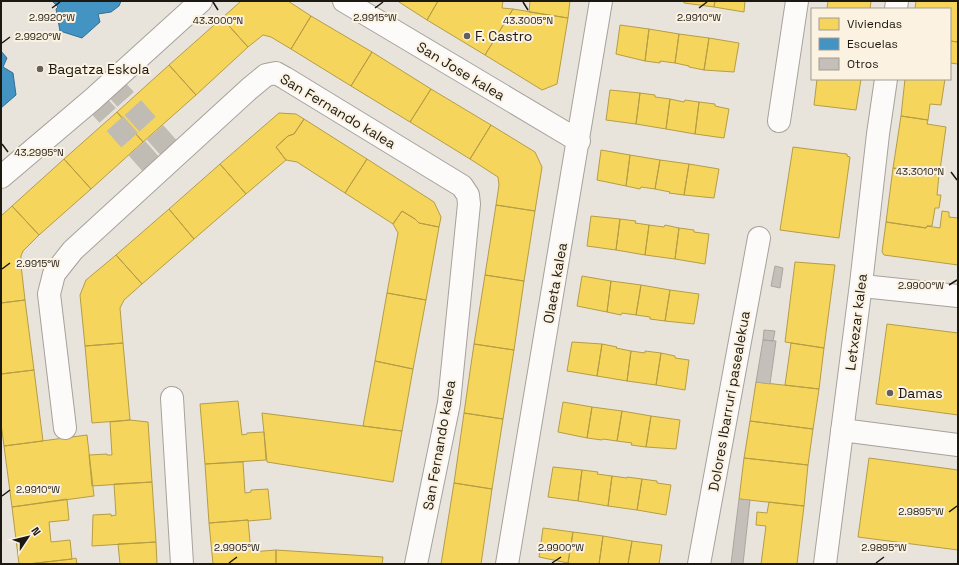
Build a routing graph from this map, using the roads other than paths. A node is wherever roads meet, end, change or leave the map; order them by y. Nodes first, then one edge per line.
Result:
1 (201, 1) edge
2 (344, 1) edge
3 (601, 1) edge
4 (797, 1) edge
5 (886, 80) edge
6 (780, 121) dead end
7 (579, 141) junction
8 (1, 177) edge
9 (759, 238) dead end
10 (861, 284) junction
11 (958, 296) edge
12 (172, 398) dead end
13 (65, 428) dead end
14 (842, 430) junction
15 (958, 445) edge
16 (182, 564) edge
17 (416, 564) edge
18 (507, 564) edge
19 (699, 564) edge
20 (825, 564) edge

1 - 8 street
2 - 7 street, San Jose kalea
3 - 7 street, Olaeta kalea
4 - 6 street
5 - 10 street, Letxezar kalea
7 - 18 street, Olaeta kalea
9 - 19 street, Dolores Ibarruri pasealekua
10 - 11 street
10 - 14 street, Letxezar kalea
12 - 16 street
13 - 17 street, San Fernando kalea
14 - 15 street
14 - 20 street, Letxezar kalea

